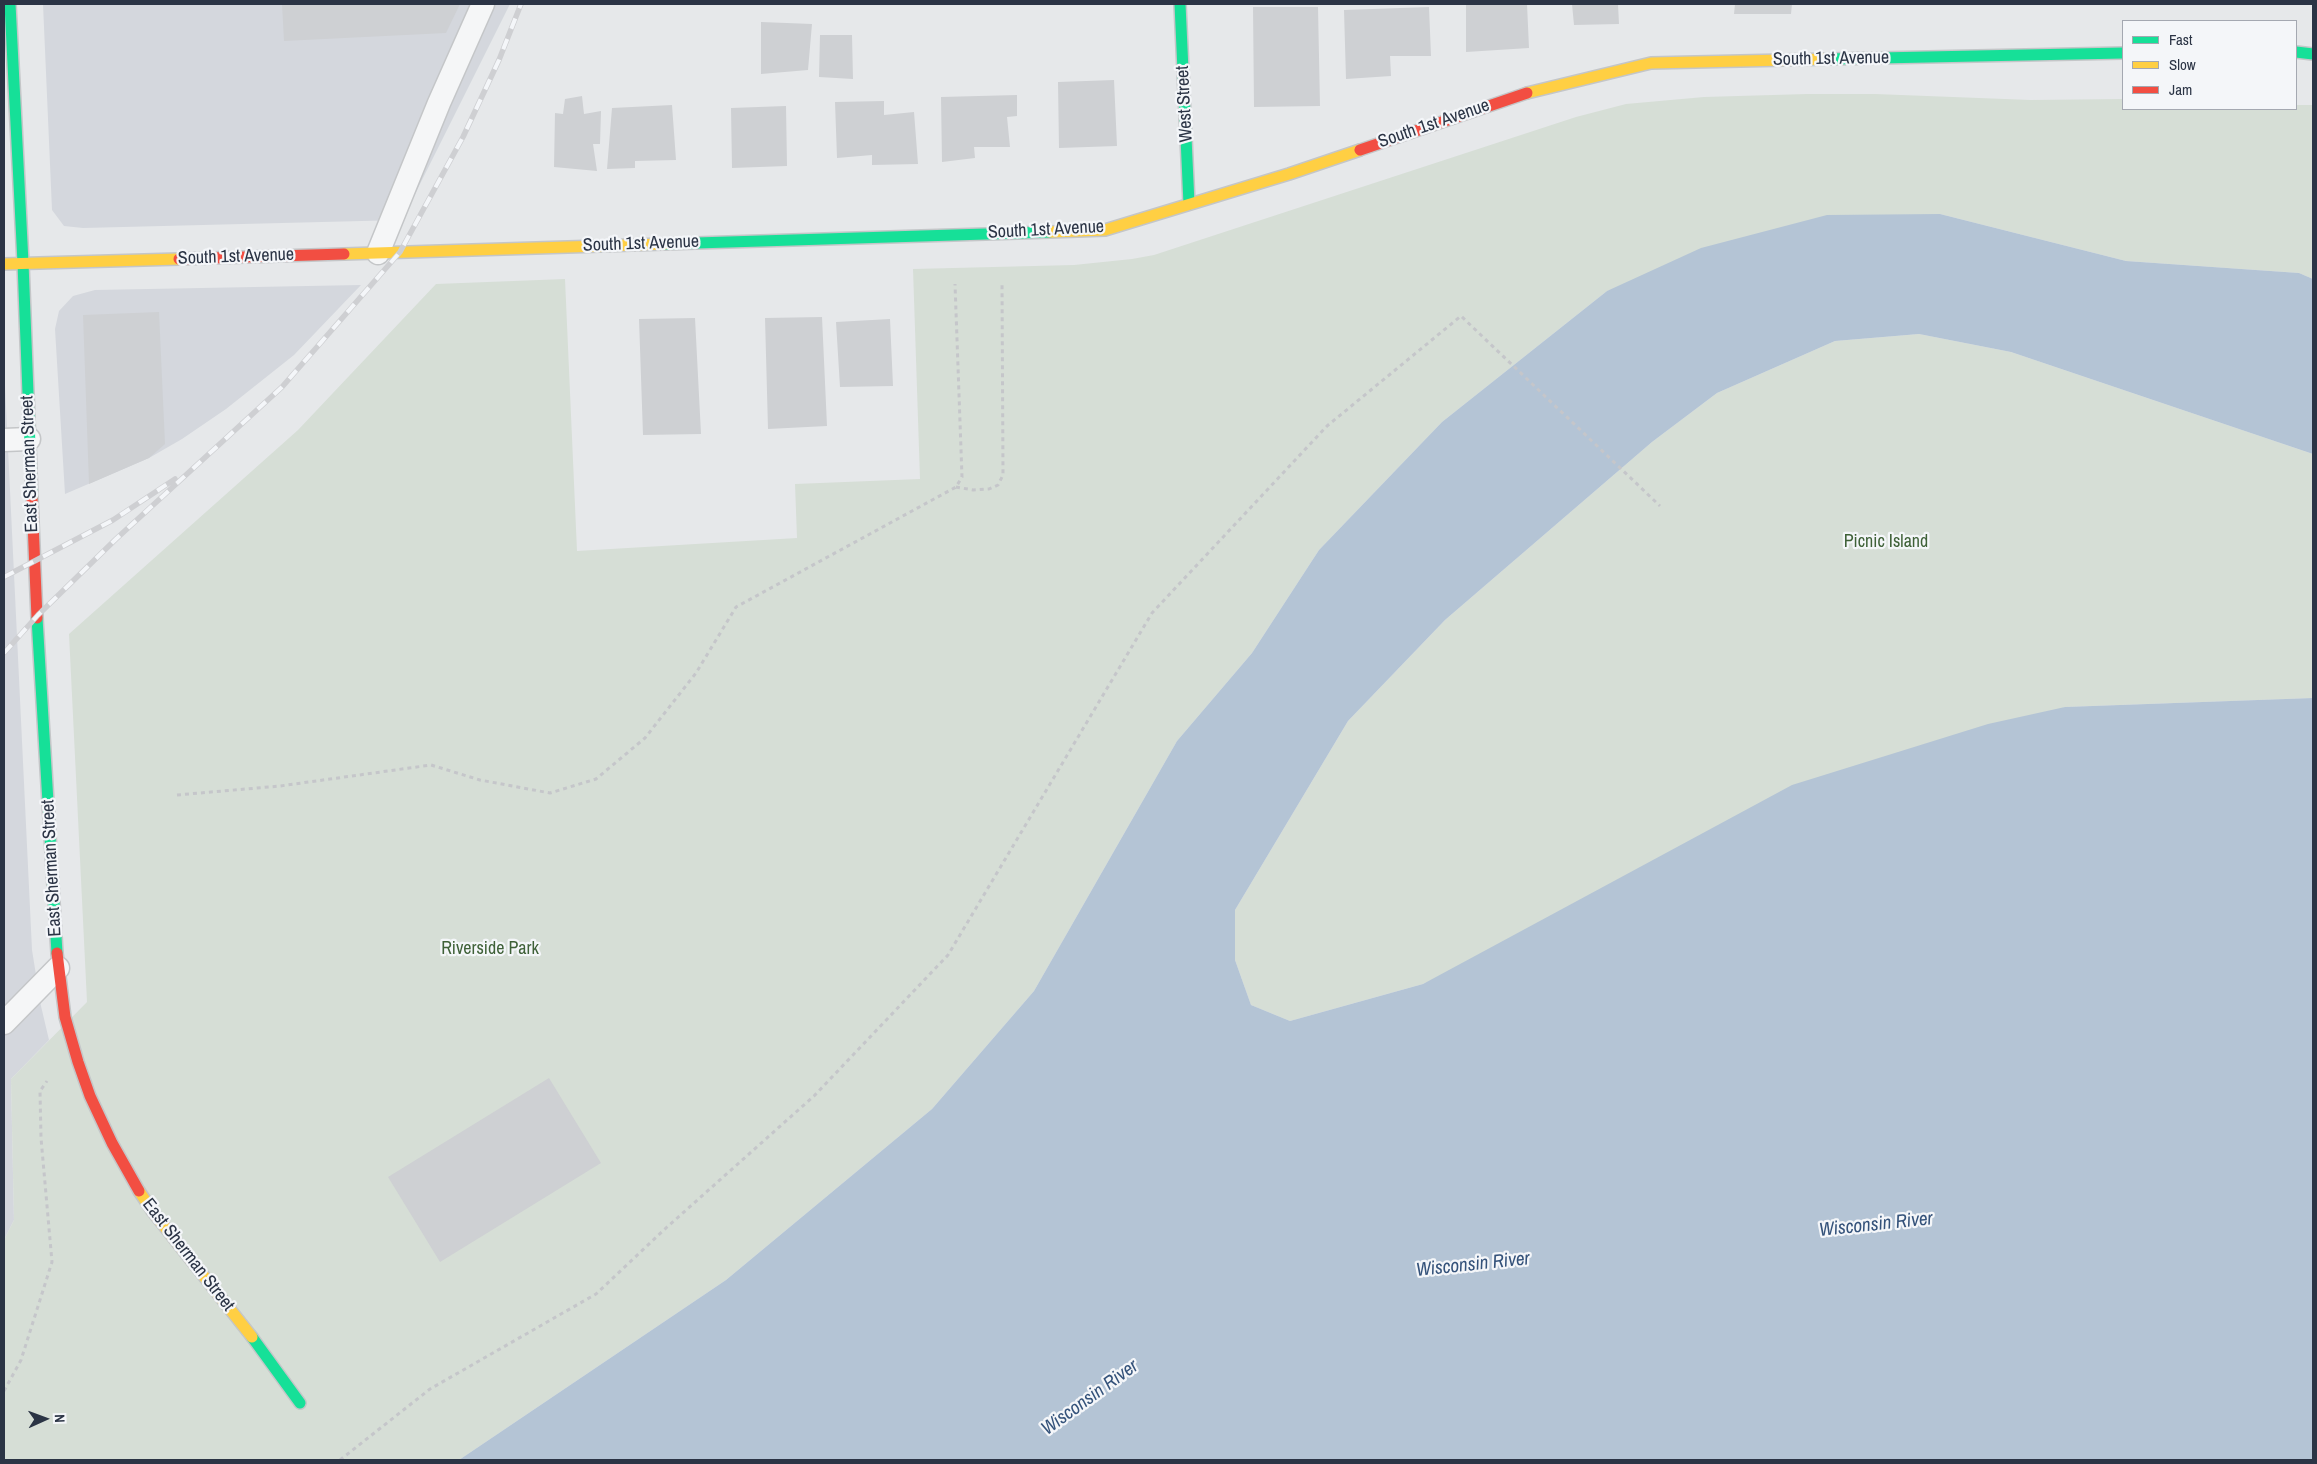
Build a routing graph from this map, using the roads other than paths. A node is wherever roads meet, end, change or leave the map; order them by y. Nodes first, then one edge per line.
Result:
1 (10, 4) edge
2 (483, 4) edge
3 (1180, 4) edge
4 (2297, 52) edge
5 (2122, 53) edge
6 (2313, 54) edge
7 (1189, 204) junction
8 (378, 253) junction
9 (23, 263) junction
10 (4, 264) edge
11 (29, 439) junction
12 (4, 440) edge
13 (58, 968) junction
14 (4, 1023) edge
15 (300, 1403) dead end

1 - 9 street, East Sherman Street
2 - 8 lane
3 - 7 street, West Street
4 - 6 street
5 - 7 street, South 1st Avenue
7 - 8 street, South 1st Avenue
8 - 9 street, South 1st Avenue
9 - 10 street, South 1st Avenue
9 - 11 street, East Sherman Street
11 - 12 lane
11 - 13 street, East Sherman Street
13 - 14 lane
13 - 15 street, East Sherman Street

